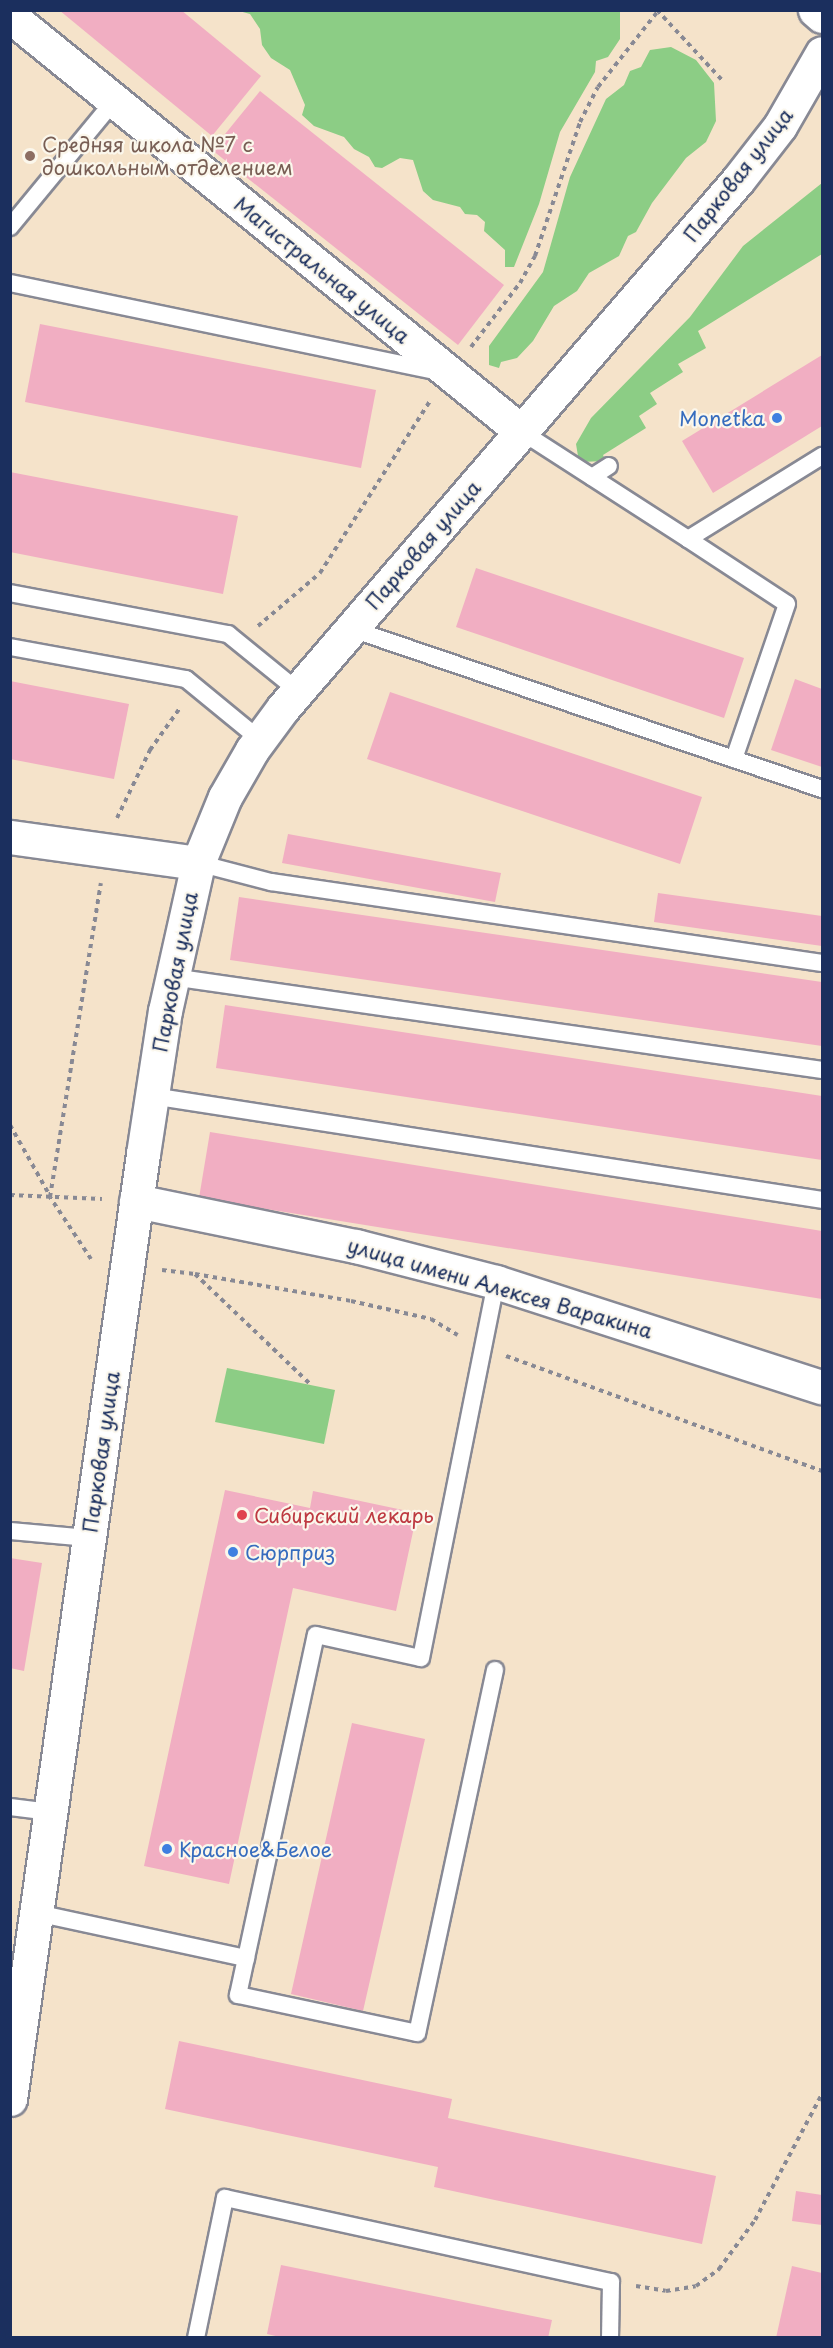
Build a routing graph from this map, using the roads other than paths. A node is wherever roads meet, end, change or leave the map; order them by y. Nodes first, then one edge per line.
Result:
1 (815, 10) edge
2 (10, 16) edge
3 (822, 16) edge
4 (822, 53) edge
5 (114, 101) junction
6 (10, 227) edge
7 (10, 283) edge
8 (451, 374) junction
9 (522, 432) junction
10 (822, 456) edge
11 (609, 466) dead end
12 (592, 477) junction
13 (688, 539) junction
14 (10, 593) edge
15 (349, 628) junction
16 (10, 647) edge
17 (297, 690) junction
18 (259, 740) junction
19 (734, 759) junction
20 (822, 789) edge
21 (10, 837) edge
22 (198, 863) junction
23 (822, 963) edge
24 (172, 977) junction
25 (822, 1070) edge
26 (152, 1095) junction
27 (822, 1200) edge
28 (136, 1201) junction
29 (496, 1282) junction
30 (822, 1387) edge
31 (10, 1531) edge
32 (89, 1538) junction
33 (495, 1670) dead end
34 (10, 1807) edge
35 (51, 1812) junction
36 (37, 1913) junction
37 (246, 1958) junction
38 (10, 2099) edge
39 (196, 2337) edge
40 (610, 2337) edge

1 - 3 street
2 - 5 street, Магистральная улица
4 - 9 street, Парковая улица
5 - 6 lane
5 - 8 street, Магистральная улица
7 - 8 lane
8 - 9 street, Магистральная улица
9 - 12 lane
9 - 15 street, Парковая улица
10 - 13 lane
11 - 12 lane
12 - 13 lane
13 - 19 lane
14 - 17 lane
15 - 17 street, Парковая улица
15 - 19 lane
16 - 18 lane
17 - 18 street, Парковая улица
18 - 22 street, Парковая улица
19 - 20 lane
21 - 22 street
22 - 23 lane
22 - 24 street, Парковая улица
24 - 25 lane
24 - 26 street, Парковая улица
26 - 27 lane
26 - 28 street, Парковая улица
28 - 29 street, улица имени Алексея Варакина
28 - 32 street, Парковая улица
29 - 30 street, улица имени Алексея Варакина
29 - 37 lane
31 - 32 lane
32 - 35 street, Парковая улица
33 - 37 lane
34 - 35 lane
35 - 36 street, Парковая улица
36 - 37 lane
36 - 38 street, Парковая улица
39 - 40 lane

